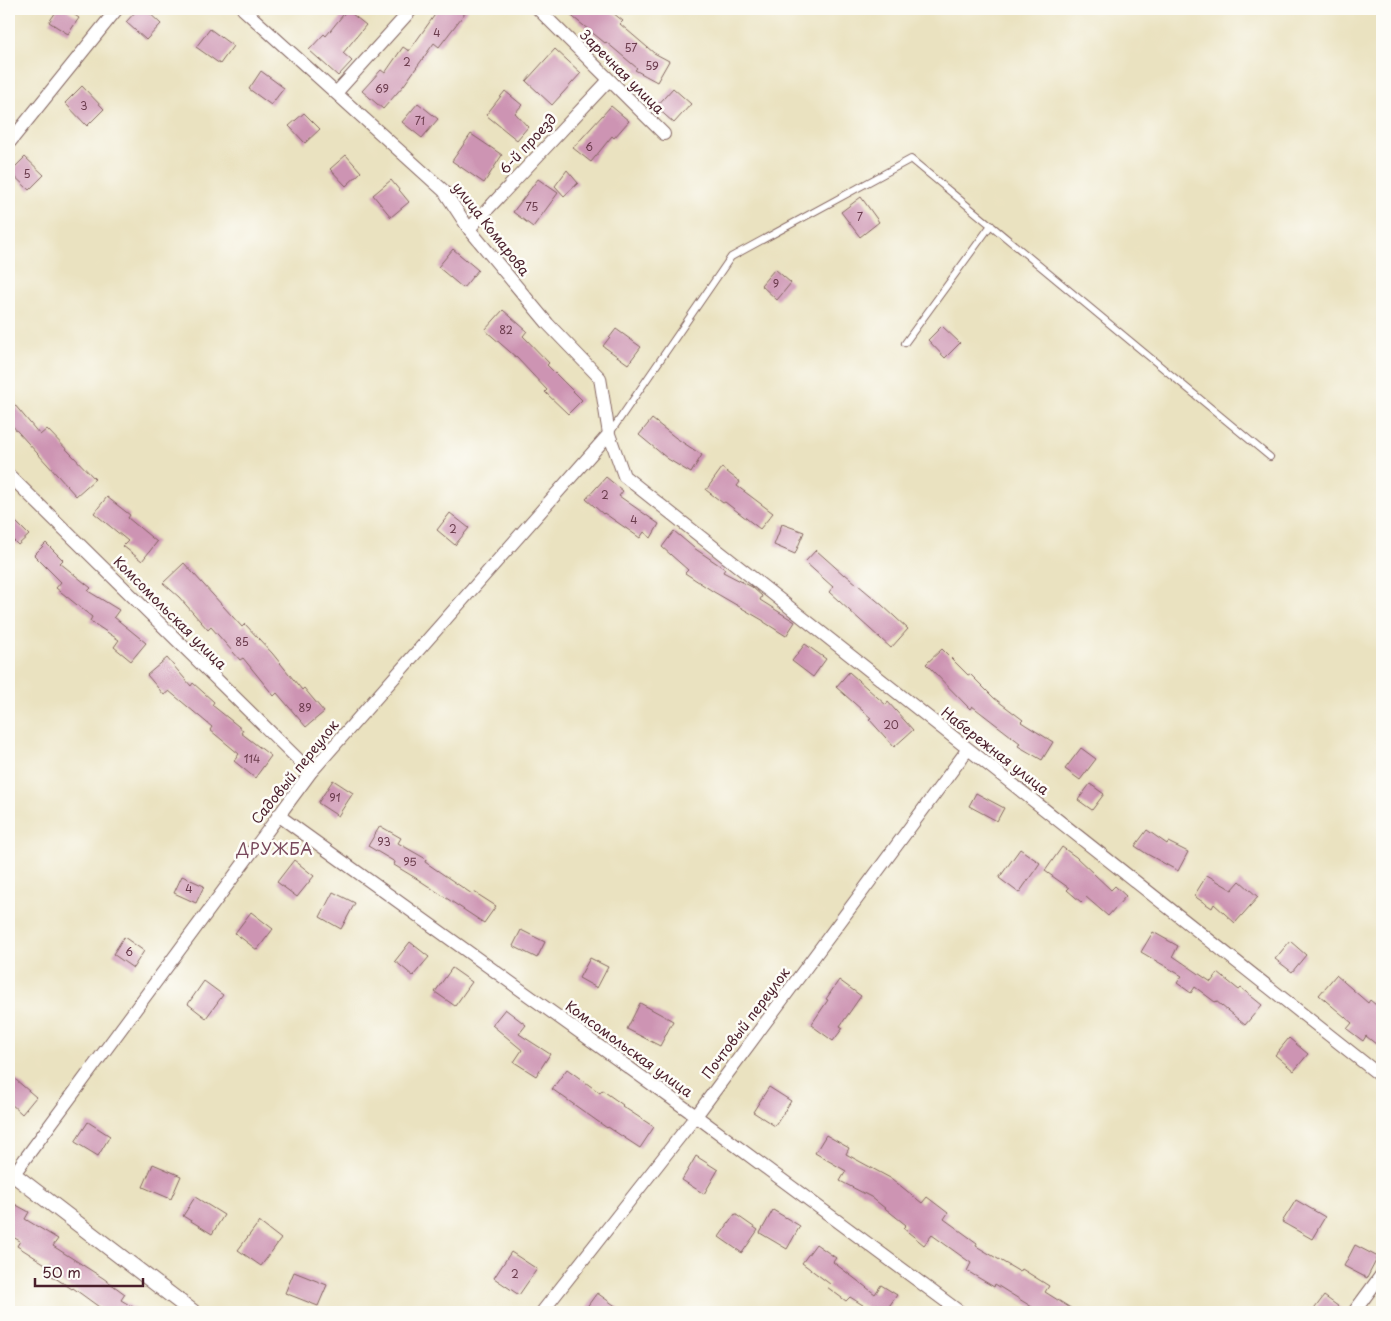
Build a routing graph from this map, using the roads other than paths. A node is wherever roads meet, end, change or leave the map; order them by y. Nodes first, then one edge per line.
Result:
1 (117, 9) edge
2 (242, 9) edge
3 (412, 9) edge
4 (538, 9) edge
5 (609, 80) junction
6 (336, 93) junction
7 (664, 134) dead end
8 (9, 143) edge
9 (991, 225) junction
10 (469, 229) junction
11 (905, 343) dead end
12 (609, 434) junction
13 (1270, 457) dead end
14 (9, 475) edge
15 (968, 749) junction
16 (311, 772) junction
17 (278, 815) junction
18 (1382, 1077) edge
19 (696, 1116) junction
20 (11, 1173) edge
21 (1382, 1274) edge
22 (194, 1312) edge
23 (542, 1312) edge
24 (960, 1312) edge
25 (1354, 1312) edge

1 - 8 street
2 - 6 street, улица Комарова
3 - 6 street
4 - 5 street, Заречная улица
5 - 7 street, Заречная улица
5 - 10 street, 6-й проезд
6 - 10 street, улица Комарова
9 - 11 lane
9 - 12 lane
9 - 13 lane
10 - 12 street, улица Комарова
12 - 15 street, Набережная улица
12 - 16 street, Садовый переулок
14 - 16 street, Комсомольская улица
15 - 18 street, Набережная улица
15 - 19 street, Почтовый переулок
16 - 17 street, Садовый переулок
17 - 19 street, Комсомольская улица
17 - 20 street, Садовый переулок
19 - 23 street, Почтовый переулок
19 - 24 street, Комсомольская улица
20 - 22 street
21 - 25 street

